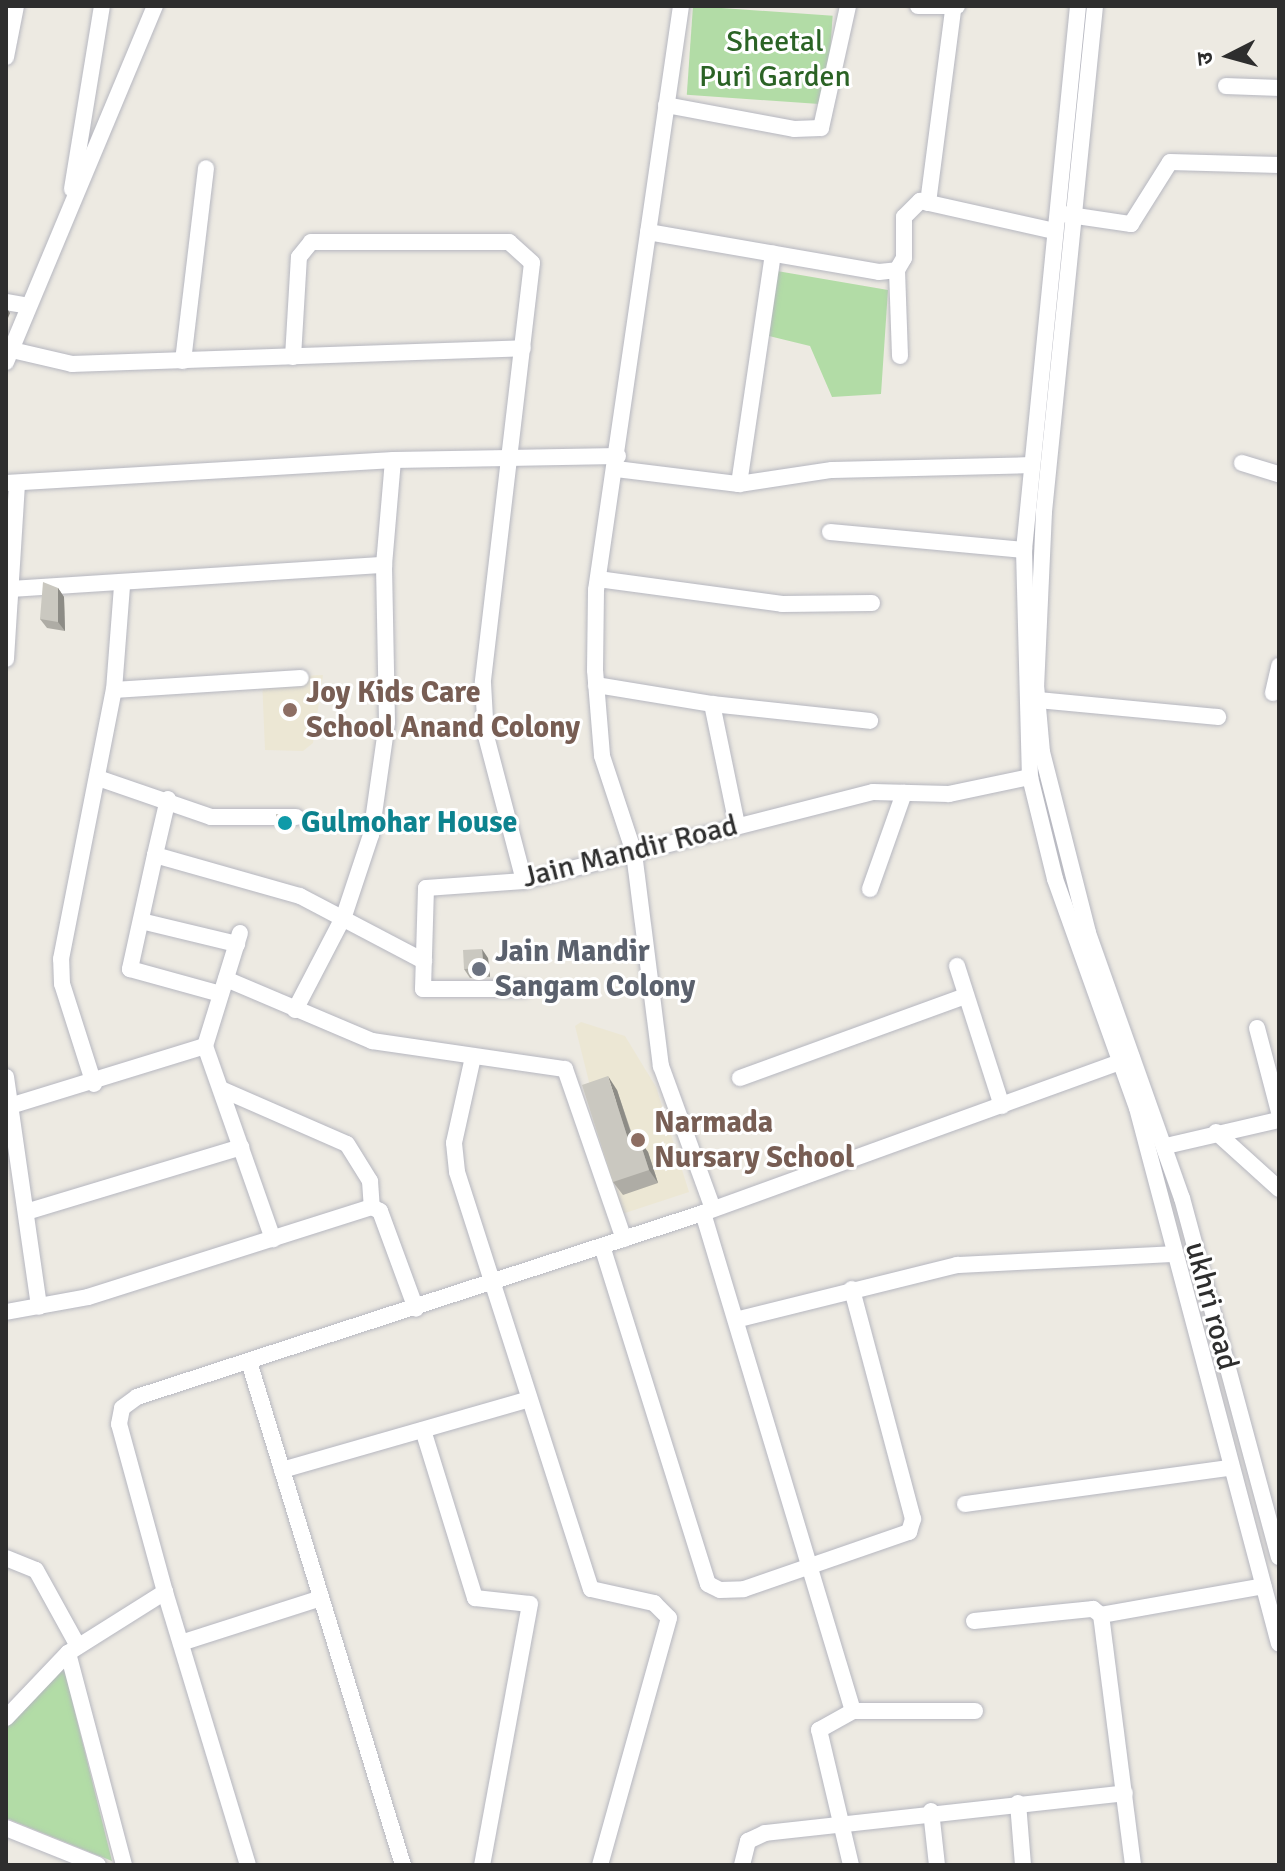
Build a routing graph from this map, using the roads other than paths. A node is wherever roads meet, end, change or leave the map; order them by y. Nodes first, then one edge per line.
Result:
1 (102, 6) edge
2 (155, 6) edge
3 (681, 6) edge
4 (848, 6) edge
5 (918, 6) edge
6 (1078, 6) edge
7 (1095, 6) edge
8 (13, 7) edge
9 (955, 9) edge
10 (6, 57) edge
11 (1226, 86) dead end
12 (1279, 88) edge
13 (666, 105) junction
14 (1279, 165) edge
15 (206, 168) dead end
16 (72, 197) junction
17 (928, 203) junction
18 (1064, 215) junction
19 (1054, 231) junction
20 (648, 232) junction
21 (773, 253) junction
22 (897, 270) junction
23 (6, 302) edge
24 (29, 306) junction
25 (523, 348) junction
26 (9, 356) edge
27 (900, 356) dead end
28 (293, 357) junction
29 (183, 361) junction
30 (505, 458) junction
31 (393, 460) junction
32 (617, 462) junction
33 (1242, 463) dead end
34 (1032, 465) junction
35 (1279, 474) edge
36 (12, 483) edge
37 (739, 484) junction
38 (830, 532) dead end
39 (1024, 550) junction
40 (10, 551) edge
41 (384, 565) junction
42 (598, 579) junction
43 (122, 585) junction
44 (11, 589) junction
45 (872, 603) dead end
46 (6, 659) edge
47 (1279, 666) edge
48 (301, 678) dead end
49 (596, 685) junction
50 (114, 690) junction
51 (1273, 693) dead end
52 (1038, 700) junction
53 (712, 704) junction
54 (1218, 717) dead end
55 (870, 721) dead end
56 (1030, 777) junction
57 (98, 778) junction
58 (904, 793) junction
59 (168, 799) junction
60 (296, 817) dead end
61 (737, 825) junction
62 (634, 853) junction
63 (155, 855) junction
64 (524, 881) junction
65 (870, 889) dead end
66 (344, 916) junction
67 (141, 921) junction
68 (424, 961) junction
69 (957, 966) dead end
70 (224, 987) junction
71 (524, 989) dead end
72 (963, 997) junction
73 (295, 1010) junction
74 (1257, 1028) dead end
75 (205, 1046) junction
76 (473, 1057) junction
77 (1130, 1059) junction
78 (6, 1077) edge
79 (740, 1078) dead end
80 (94, 1084) junction
81 (221, 1089) junction
82 (10, 1106) junction
83 (1002, 1106) junction
84 (1279, 1112) edge
85 (1279, 1120) edge
86 (1216, 1132) junction
87 (1166, 1146) junction
88 (241, 1147) junction
89 (1279, 1189) edge
90 (372, 1207) junction
91 (708, 1211) junction
92 (26, 1212) junction
93 (273, 1239) junction
94 (624, 1239) junction
95 (602, 1246) junction
96 (1174, 1254) junction
97 (491, 1283) junction
98 (852, 1289) junction
99 (39, 1307) junction
100 (416, 1309) junction
101 (6, 1312) edge
102 (739, 1319) junction
103 (250, 1365) junction
104 (529, 1399) junction
105 (423, 1430) junction
106 (1229, 1468) junction
107 (282, 1470) junction
108 (965, 1504) dead end
109 (7, 1553) edge
110 (1279, 1557) edge
111 (814, 1565) junction
112 (1263, 1586) junction
113 (165, 1592) junction
114 (321, 1598) junction
115 (1101, 1615) junction
116 (974, 1621) dead end
117 (181, 1643) junction
118 (1279, 1644) edge
119 (73, 1650) junction
120 (853, 1711) junction
121 (975, 1711) dead end
122 (6, 1718) edge
123 (1125, 1793) junction
124 (1018, 1803) junction
125 (931, 1811) junction
126 (838, 1819) junction
127 (6, 1828) edge
128 (98, 1865) edge
129 (124, 1865) edge
130 (248, 1865) edge
131 (403, 1865) edge
132 (482, 1865) edge
133 (600, 1865) edge
134 (742, 1865) edge
135 (851, 1865) edge
136 (937, 1865) edge
137 (1023, 1865) edge
138 (1133, 1865) edge

1 - 16 street
2 - 16 street
3 - 13 street
4 - 13 street
5 - 9 street
6 - 18 street
7 - 18 street
8 - 10 street
9 - 17 street
11 - 12 street
13 - 20 street
14 - 18 street
15 - 29 street
16 - 24 street
17 - 19 street
17 - 22 street
18 - 19 street
18 - 52 street
19 - 34 street
20 - 21 street
20 - 32 street
21 - 22 street
21 - 37 street
22 - 27 street
23 - 24 street
24 - 26 street
25 - 28 street
25 - 28 street
25 - 30 street
26 - 29 street
28 - 29 street
30 - 31 street
30 - 32 street
30 - 64 street
31 - 36 street
31 - 41 street
32 - 37 street
32 - 42 street
33 - 35 street
34 - 37 street
34 - 39 street
36 - 40 street
38 - 39 street
39 - 56 street
40 - 44 street
41 - 43 street
41 - 66 street
42 - 45 street
42 - 49 street
43 - 44 street
43 - 50 street
44 - 46 street
47 - 51 street
48 - 50 street
49 - 53 street
49 - 62 street
50 - 57 street
52 - 54 street
52 - 77 street
53 - 55 street
53 - 61 street
56 - 58 street, Jain Mandir Road
56 - 77 street
57 - 59 street
57 - 80 street
58 - 61 street, Jain Mandir Road
58 - 65 street
59 - 60 street
59 - 63 street
61 - 62 street, Jain Mandir Road
62 - 64 street, Jain Mandir Road
62 - 91 street
63 - 66 street
63 - 67 street
64 - 68 street, Jain Mandir Road
66 - 68 street
66 - 73 street
67 - 70 street
67 - 70 street
68 - 71 street, Jain Mandir Road
69 - 72 street
70 - 73 street
70 - 75 street
72 - 79 street
72 - 83 street
73 - 76 street
74 - 84 street
75 - 80 street
75 - 81 street
76 - 94 street
76 - 97 street
77 - 83 street
77 - 87 street, ukhri road
77 - 96 street
78 - 82 street
80 - 82 street
81 - 88 street
81 - 90 street
82 - 92 street
83 - 91 street
85 - 86 street
86 - 87 street
86 - 89 street
87 - 110 street, ukhri road
88 - 92 street
88 - 93 street
90 - 93 street
90 - 100 street
91 - 94 street
91 - 102 street
92 - 99 street
93 - 99 street
94 - 95 street
95 - 97 street
95 - 111 street
96 - 98 street
96 - 106 street
97 - 100 street
97 - 104 street
98 - 102 street
98 - 111 street
99 - 101 street
100 - 103 street
102 - 111 street
103 - 107 street
103 - 113 street
104 - 105 street
104 - 133 street
105 - 107 street
105 - 132 street
106 - 108 street
106 - 112 street
107 - 114 street
109 - 119 street
111 - 120 street
112 - 115 street
112 - 118 street
113 - 117 street
113 - 119 street
114 - 117 street
114 - 131 street
115 - 116 street
115 - 123 street
117 - 130 street
119 - 122 street
119 - 129 street
120 - 121 street
120 - 126 street
123 - 124 street
123 - 138 street
124 - 125 street
124 - 137 street
125 - 126 street
125 - 136 street
126 - 134 street
126 - 135 street
127 - 128 street

